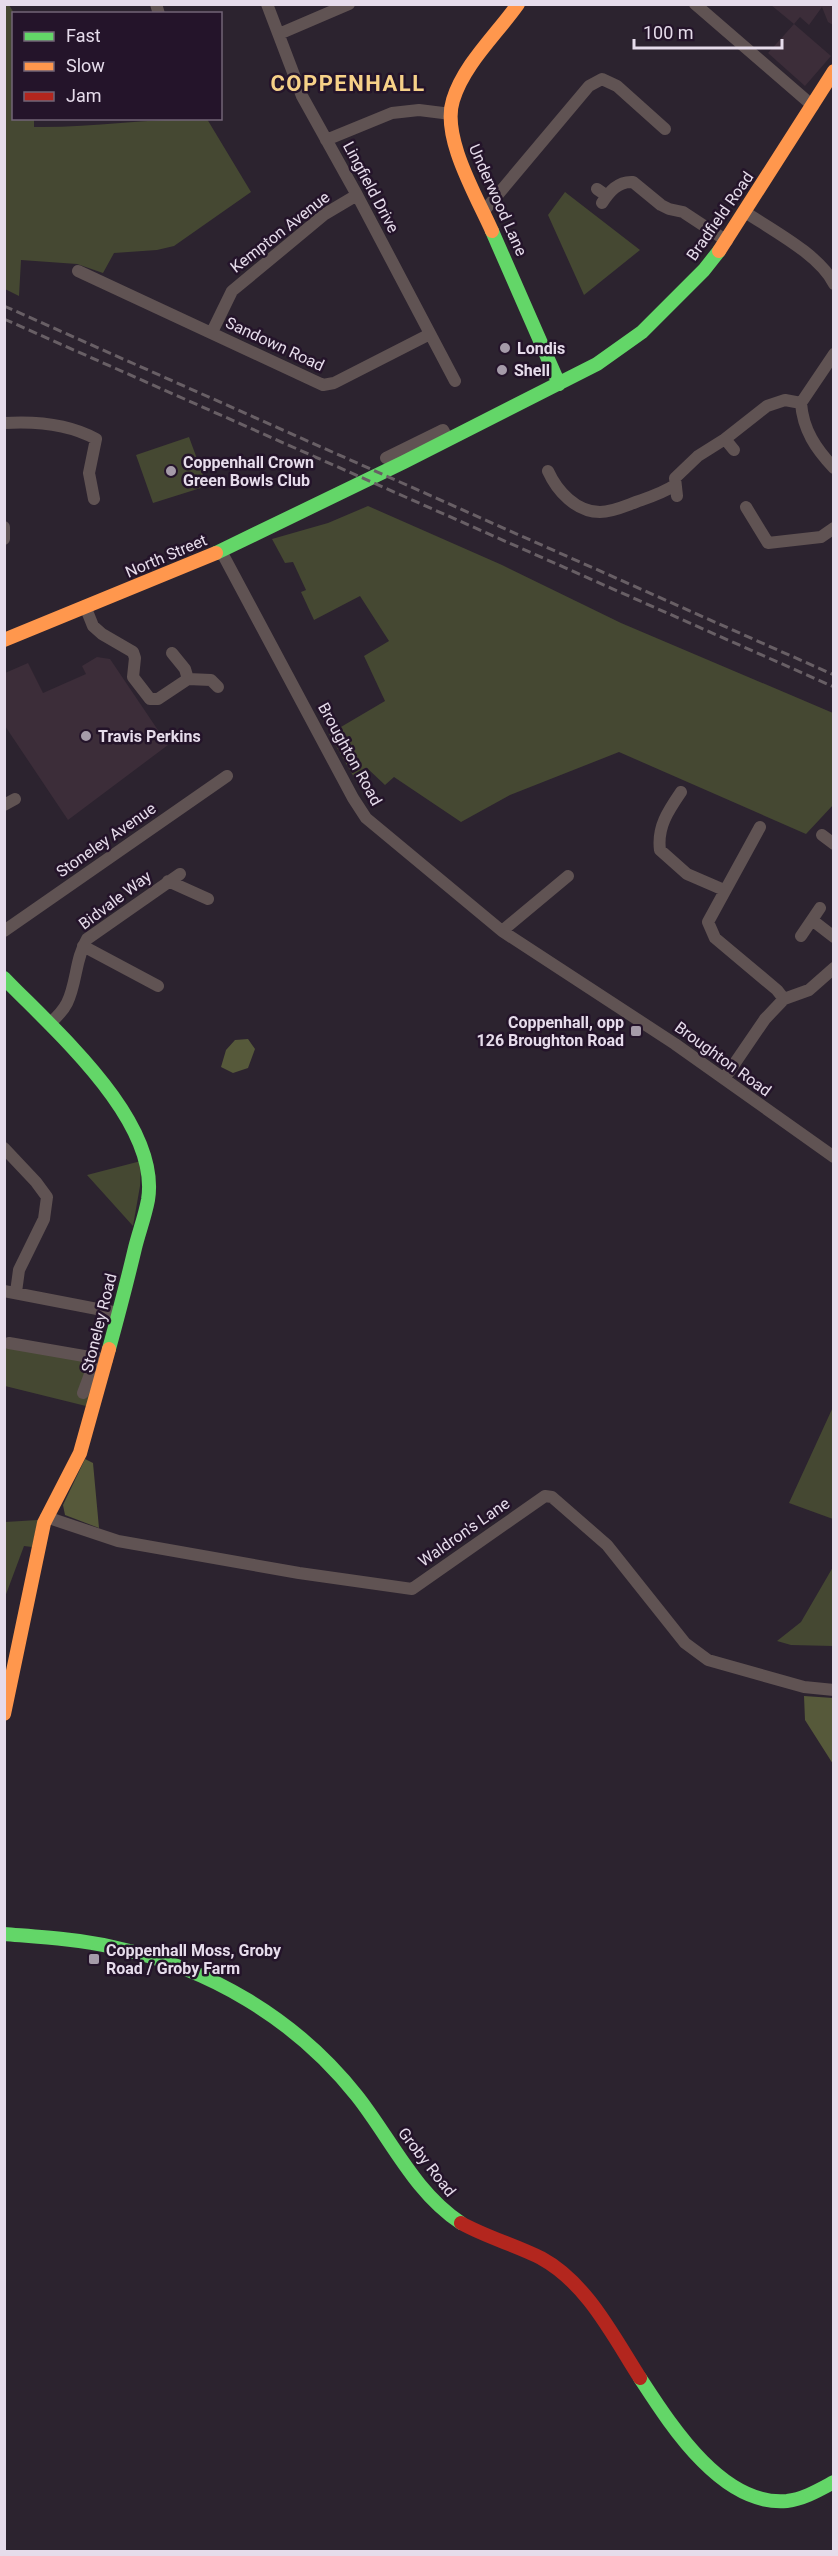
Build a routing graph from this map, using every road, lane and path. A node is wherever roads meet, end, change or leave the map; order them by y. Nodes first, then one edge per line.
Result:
1 (267, 4) edge
2 (349, 4) edge
3 (518, 4) edge
4 (695, 4) edge
5 (279, 34) junction
6 (834, 71) edge
7 (813, 106) junction
8 (451, 114) junction
9 (665, 129) dead end
10 (326, 140) junction
11 (357, 195) junction
12 (602, 196) dead end
13 (484, 211) junction
14 (745, 212) junction
15 (727, 241) junction
16 (78, 271) dead end
17 (834, 284) edge
18 (212, 332) junction
19 (430, 334) junction
20 (834, 354) edge
21 (455, 381) dead end
22 (559, 384) junction
23 (801, 403) junction
24 (4, 423) edge
25 (448, 439) junction
26 (725, 439) junction
27 (734, 450) dead end
28 (386, 458) dead end
29 (834, 468) edge
30 (548, 471) dead end
31 (106, 483) dead end
32 (337, 496) joint
33 (746, 507) dead end
34 (4, 527) edge
35 (834, 528) edge
36 (4, 539) edge
37 (221, 551) junction
38 (85, 606) junction
39 (4, 640) edge
40 (172, 653) dead end
41 (188, 679) junction
42 (218, 687) dead end
43 (227, 776) dead end
44 (681, 792) dead end
45 (760, 827) dead end
46 (822, 835) dead end
47 (834, 844) edge
48 (180, 874) dead end
49 (568, 876) dead end
50 (168, 881) junction
51 (724, 890) junction
52 (208, 898) dead end
53 (820, 908) dead end
54 (812, 920) junction
55 (4, 931) edge
56 (502, 931) junction
57 (801, 936) dead end
58 (834, 937) edge
59 (83, 946) junction
60 (834, 968) edge
61 (4, 978) edge
62 (158, 986) dead end
63 (784, 999) junction
64 (49, 1024) junction
65 (724, 1079) junction
66 (4, 1148) edge
67 (834, 1157) edge
68 (10, 1291) edge
69 (118, 1313) junction
70 (9, 1343) dead end
71 (101, 1359) junction
72 (83, 1393) dead end
73 (46, 1517) junction
74 (834, 1690) edge
75 (4, 1714) edge
76 (4, 1934) edge
77 (834, 2482) edge

1 - 5 street, Lingfield Drive
2 - 5 street
3 - 8 street, Underwood Lane
4 - 7 street
5 - 10 street, Lingfield Drive
6 - 7 street, Bradfield Road
7 - 14 street, Bradfield Road
8 - 10 street
8 - 13 street, Underwood Lane
9 - 13 street
10 - 11 street, Lingfield Drive
11 - 18 street, Kempton Avenue
11 - 19 street, Lingfield Drive
12 - 15 street
13 - 22 street, Underwood Lane
14 - 15 street, Bradfield Road
14 - 17 street
15 - 22 street, Bradfield Road
16 - 18 street, Sandown Road
18 - 19 street, Sandown Road
19 - 21 street, Lingfield Drive
20 - 23 street
22 - 25 street, Bradfield Road
23 - 26 street
23 - 29 street
24 - 31 street
25 - 28 street, Bradfield Road
25 - 32 street, Bradfield Road
26 - 27 street
26 - 30 street
32 - 37 street, North Street
33 - 35 street
34 - 36 street
37 - 38 street, North Street
37 - 56 street, Broughton Road
38 - 39 street, North Street
38 - 41 street
40 - 41 street
41 - 42 street
43 - 55 street, Stoneley Avenue
44 - 51 street
45 - 51 street
46 - 47 street
48 - 50 street, Bidvale Way
49 - 56 street
50 - 52 street, Bidvale Way
50 - 59 street, Bidvale Way
51 - 63 street
53 - 54 street
54 - 57 street
54 - 58 street
56 - 65 street, Broughton Road
59 - 62 street, Bidvale Way
59 - 64 street, Bidvale Way
60 - 63 street
61 - 64 street, Stoneley Road
63 - 65 street
64 - 69 street, Stoneley Road
65 - 67 street, Broughton Road
66 - 68 street
68 - 69 street
69 - 71 street, Stoneley Road
70 - 71 street
71 - 72 street
71 - 73 street, Stoneley Road
73 - 74 street, Waldron's Lane
73 - 75 street, Stoneley Road
76 - 77 street, Groby Road

